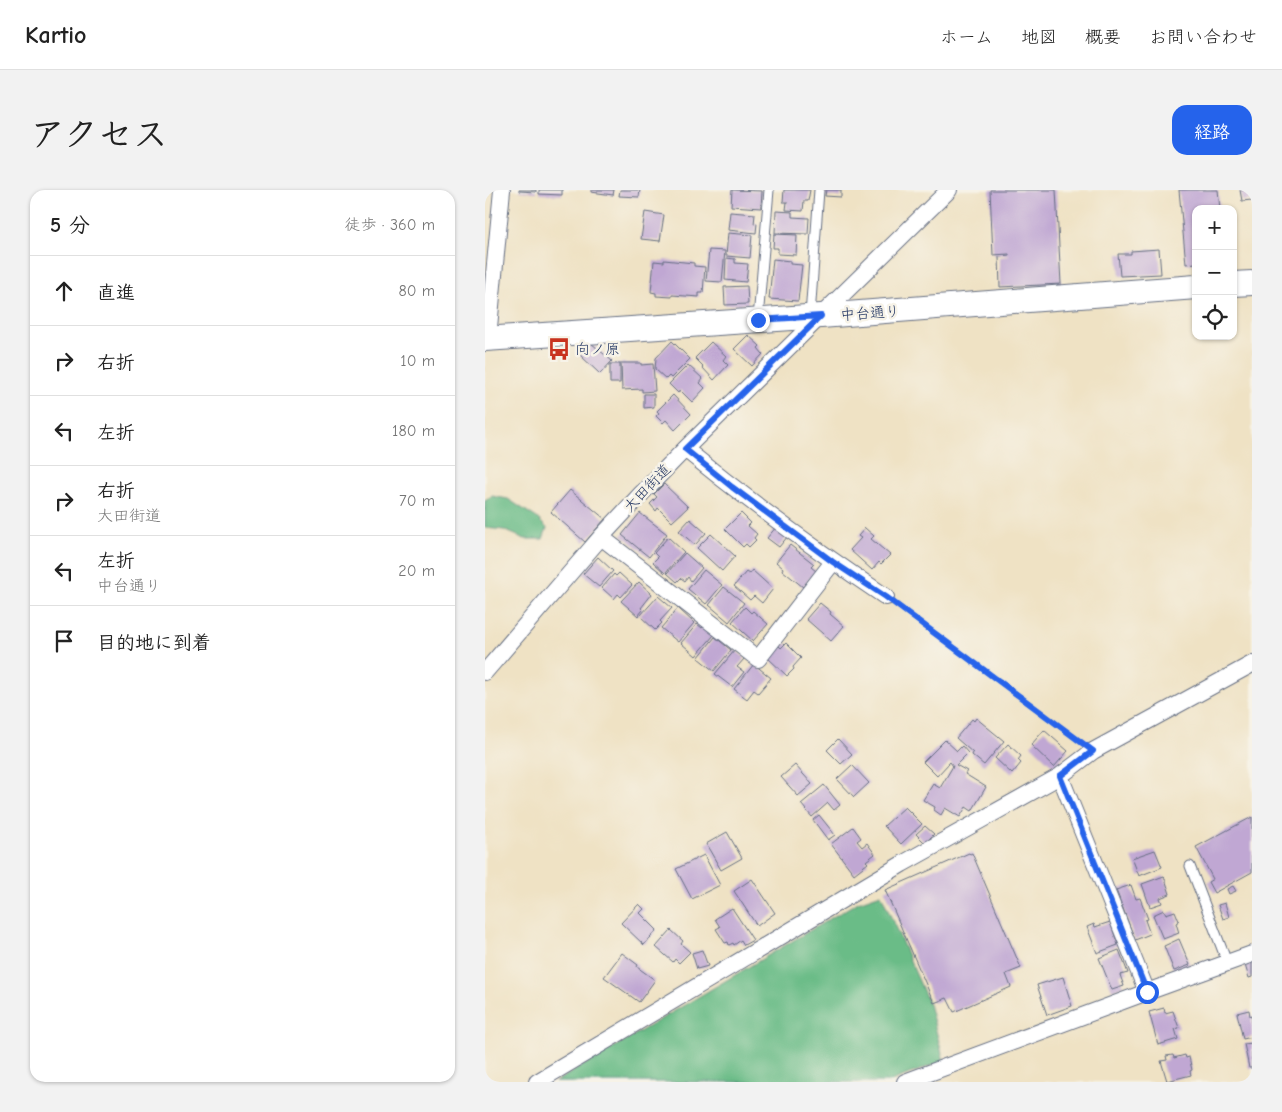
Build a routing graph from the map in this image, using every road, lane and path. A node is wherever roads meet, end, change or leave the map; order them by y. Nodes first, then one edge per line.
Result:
1 (502, 190) edge
2 (769, 190) edge
3 (819, 190) edge
4 (949, 190) edge
5 (1252, 282) edge
6 (1237, 284) edge
7 (1192, 287) edge
8 (816, 316) junction
9 (758, 320) junction
10 (487, 338) edge
11 (685, 449) junction
12 (601, 538) junction
13 (833, 562) junction
14 (886, 597) joint
15 (1252, 664) edge
16 (485, 672) edge
17 (1093, 751) junction
18 (1060, 776) junction
19 (1190, 866) dead end
20 (1252, 954) edge
21 (1227, 962) junction
22 (1147, 992) junction
23 (537, 1082) edge
24 (905, 1082) edge

1 - 10 street
2 - 9 lane
3 - 8 lane
4 - 8 street, 大田街道
5 - 6 street
7 - 8 street, 中台通り
8 - 9 street, 中台通り
8 - 11 street, 大田街道
9 - 10 street, 中台通り
11 - 12 street, 大田街道
11 - 13 street
12 - 13 street
12 - 16 street, 大田街道
13 - 14 street
14 - 17 path
15 - 17 street
17 - 18 street
18 - 22 street
18 - 23 street
19 - 21 lane
20 - 21 street
21 - 22 street
22 - 24 street

